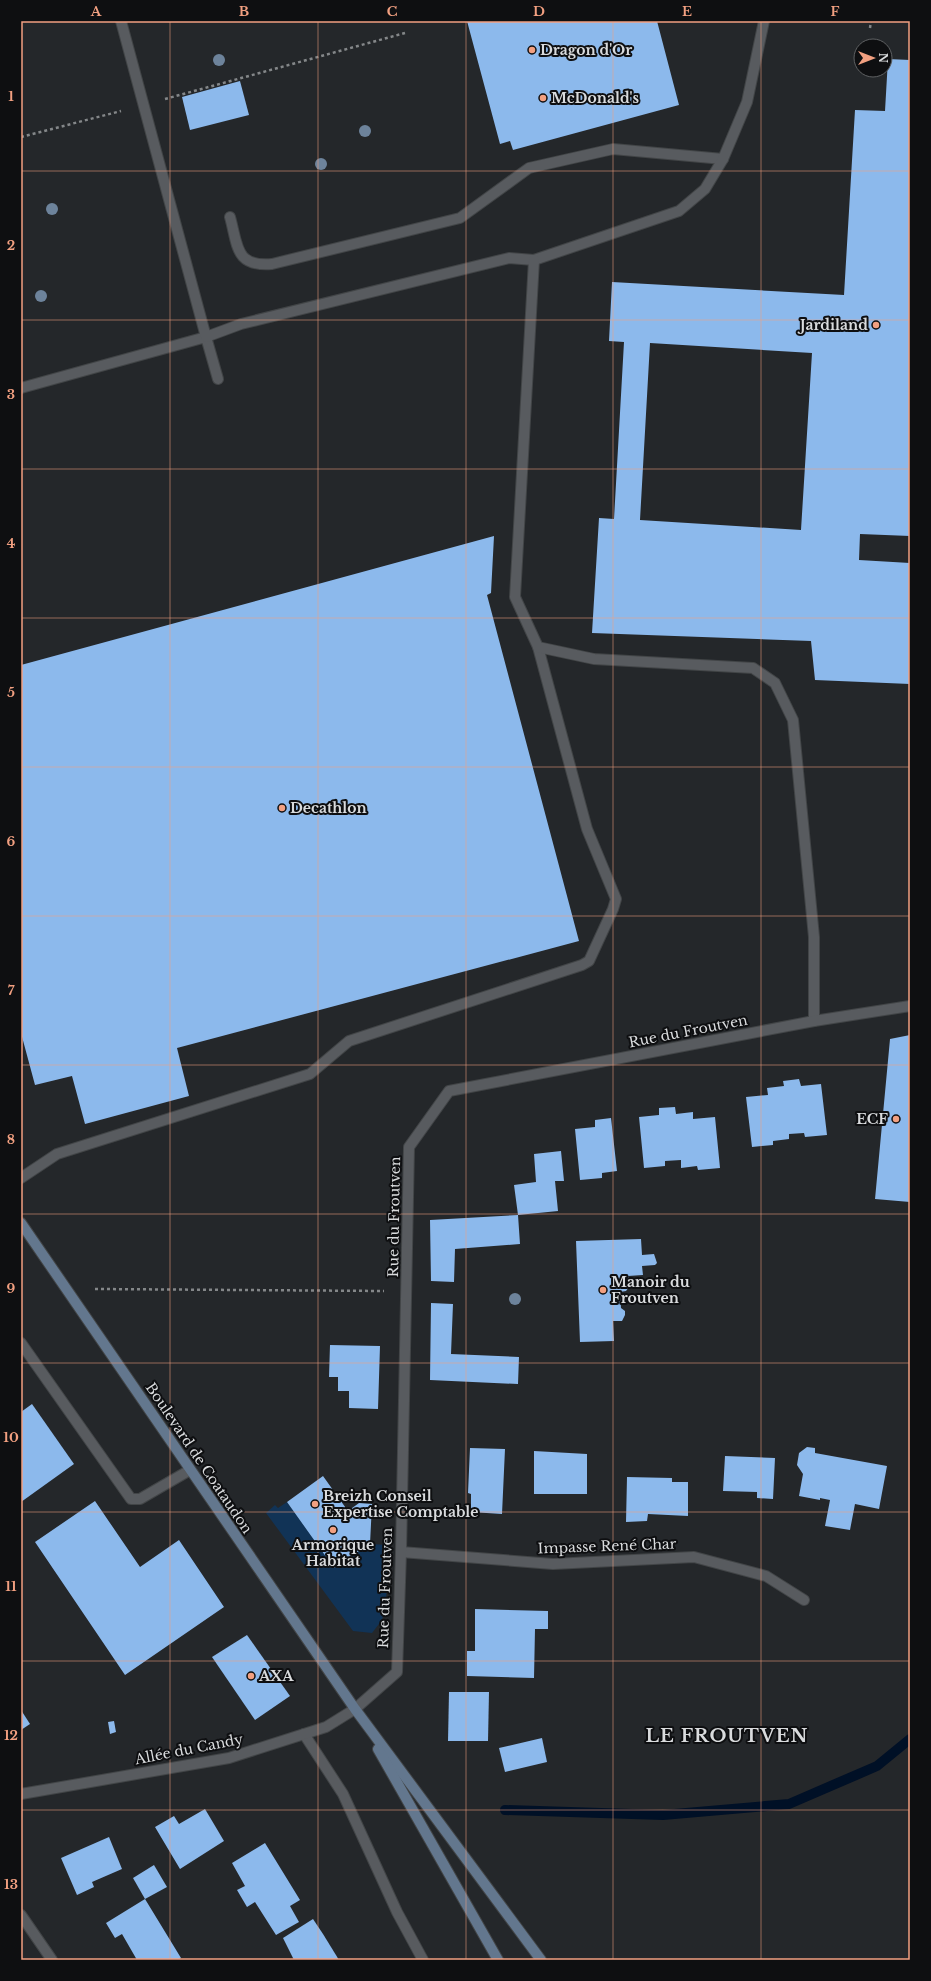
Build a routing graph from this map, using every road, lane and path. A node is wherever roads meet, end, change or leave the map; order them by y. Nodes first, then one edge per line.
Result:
1 (121, 21) edge
2 (764, 21) edge
3 (871, 21) edge
4 (870, 28) dead end
5 (405, 33) dead end
6 (143, 105) junction
7 (21, 137) edge
8 (723, 159) junction
9 (230, 217) dead end
10 (534, 260) junction
11 (206, 336) junction
12 (218, 380) dead end
13 (21, 388) edge
14 (538, 647) junction
15 (910, 1006) edge
16 (814, 1021) junction
17 (21, 1178) edge
18 (21, 1223) edge
19 (67, 1289) junction
20 (406, 1291) junction
21 (21, 1343) edge
22 (190, 1470) junction
23 (401, 1552) junction
24 (804, 1600) dead end
25 (355, 1709) junction
26 (304, 1734) junction
27 (21, 1794) edge
28 (21, 1915) edge
29 (52, 1960) edge
30 (423, 1960) edge
31 (498, 1960) edge
32 (541, 1960) edge

1 - 6 street
2 - 8 street
3 - 4 path
5 - 6 path
6 - 7 path
6 - 11 street
8 - 9 street
8 - 10 street
10 - 11 street
10 - 14 street
11 - 12 street
11 - 13 street
14 - 16 street
14 - 17 street
15 - 16 street, Rue du Froutven
16 - 20 street, Rue du Froutven
18 - 19 main road, Boulevard de Coataudon
19 - 20 path
19 - 22 main road, Boulevard de Coataudon
20 - 23 street, Rue du Froutven
21 - 22 street
22 - 25 main road, Boulevard de Coataudon
23 - 24 street, Impasse René Char
23 - 25 street, Rue du Froutven
25 - 26 street, Allée du Candy
25 - 31 main road
25 - 32 main road
26 - 27 street, Allée du Candy
26 - 30 street
28 - 29 street

